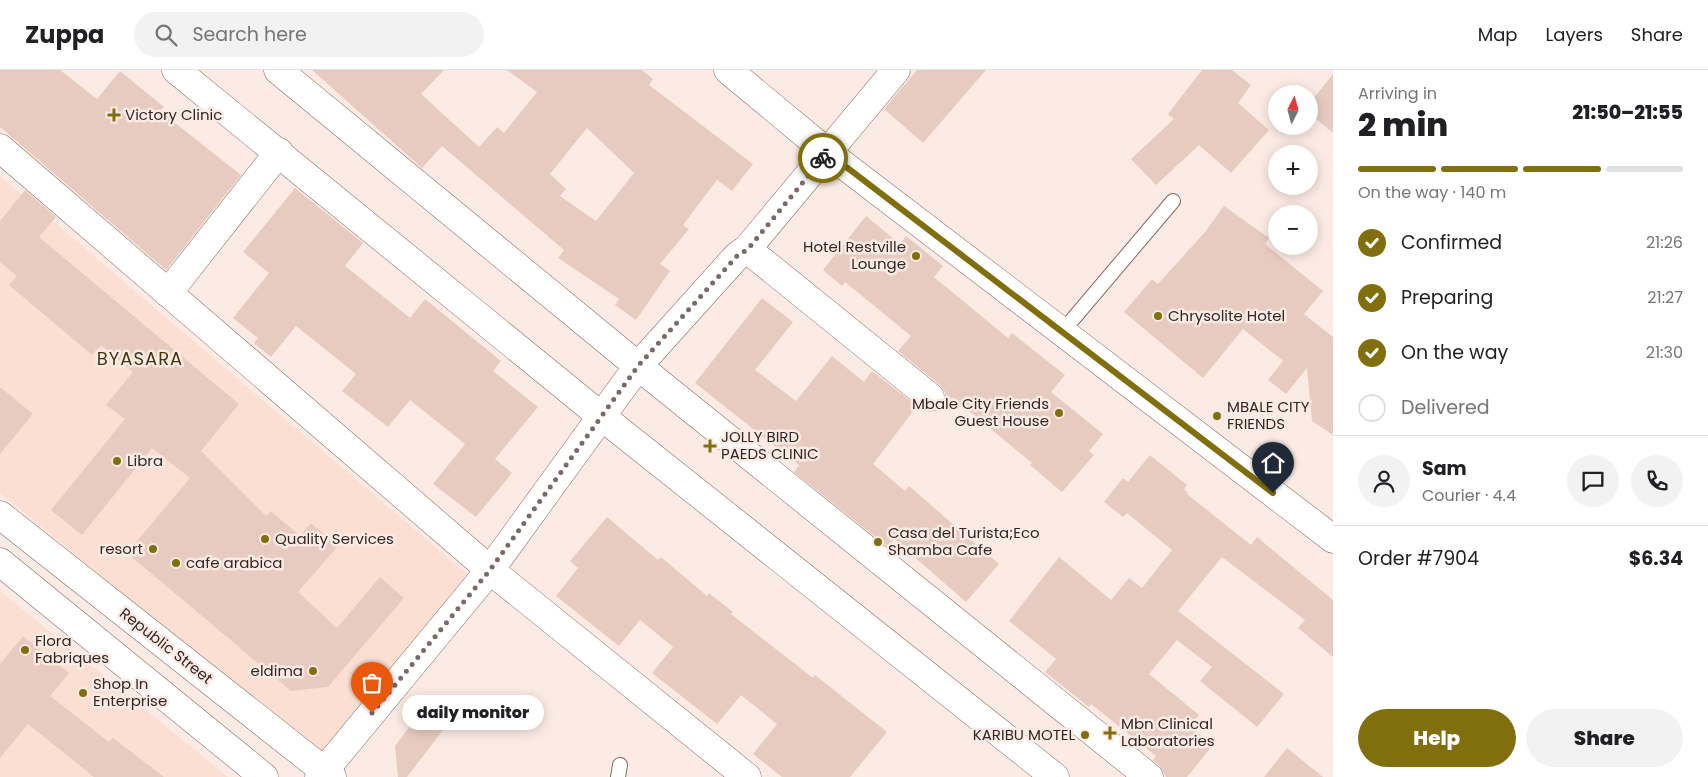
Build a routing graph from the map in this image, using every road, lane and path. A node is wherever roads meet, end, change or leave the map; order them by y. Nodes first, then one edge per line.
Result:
1 (176, 70) edge
2 (278, 70) edge
3 (728, 70) edge
4 (896, 70) edge
5 (0, 148) edge
6 (279, 152) junction
7 (828, 153) junction
8 (1173, 201) dead end
9 (748, 249) junction
10 (168, 293) junction
11 (1062, 332) junction
12 (638, 366) junction
13 (930, 397) dead end
14 (601, 416) junction
15 (0, 515) edge
16 (1333, 539) edge
17 (0, 562) edge
18 (490, 570) junction
19 (325, 775) edge
20 (264, 777) edge
21 (747, 777) edge
22 (1055, 777) edge
23 (1149, 777) edge

1 - 6 street
2 - 12 street
3 - 7 street
4 - 7 street
5 - 10 street
6 - 10 street
6 - 14 street
7 - 9 street
7 - 11 street
8 - 11 lane
9 - 12 street
9 - 13 street
10 - 18 street
11 - 16 street
12 - 14 street
12 - 23 street
14 - 18 street
14 - 22 street
15 - 19 street, Republic Street
17 - 20 street
18 - 19 street
18 - 21 street

